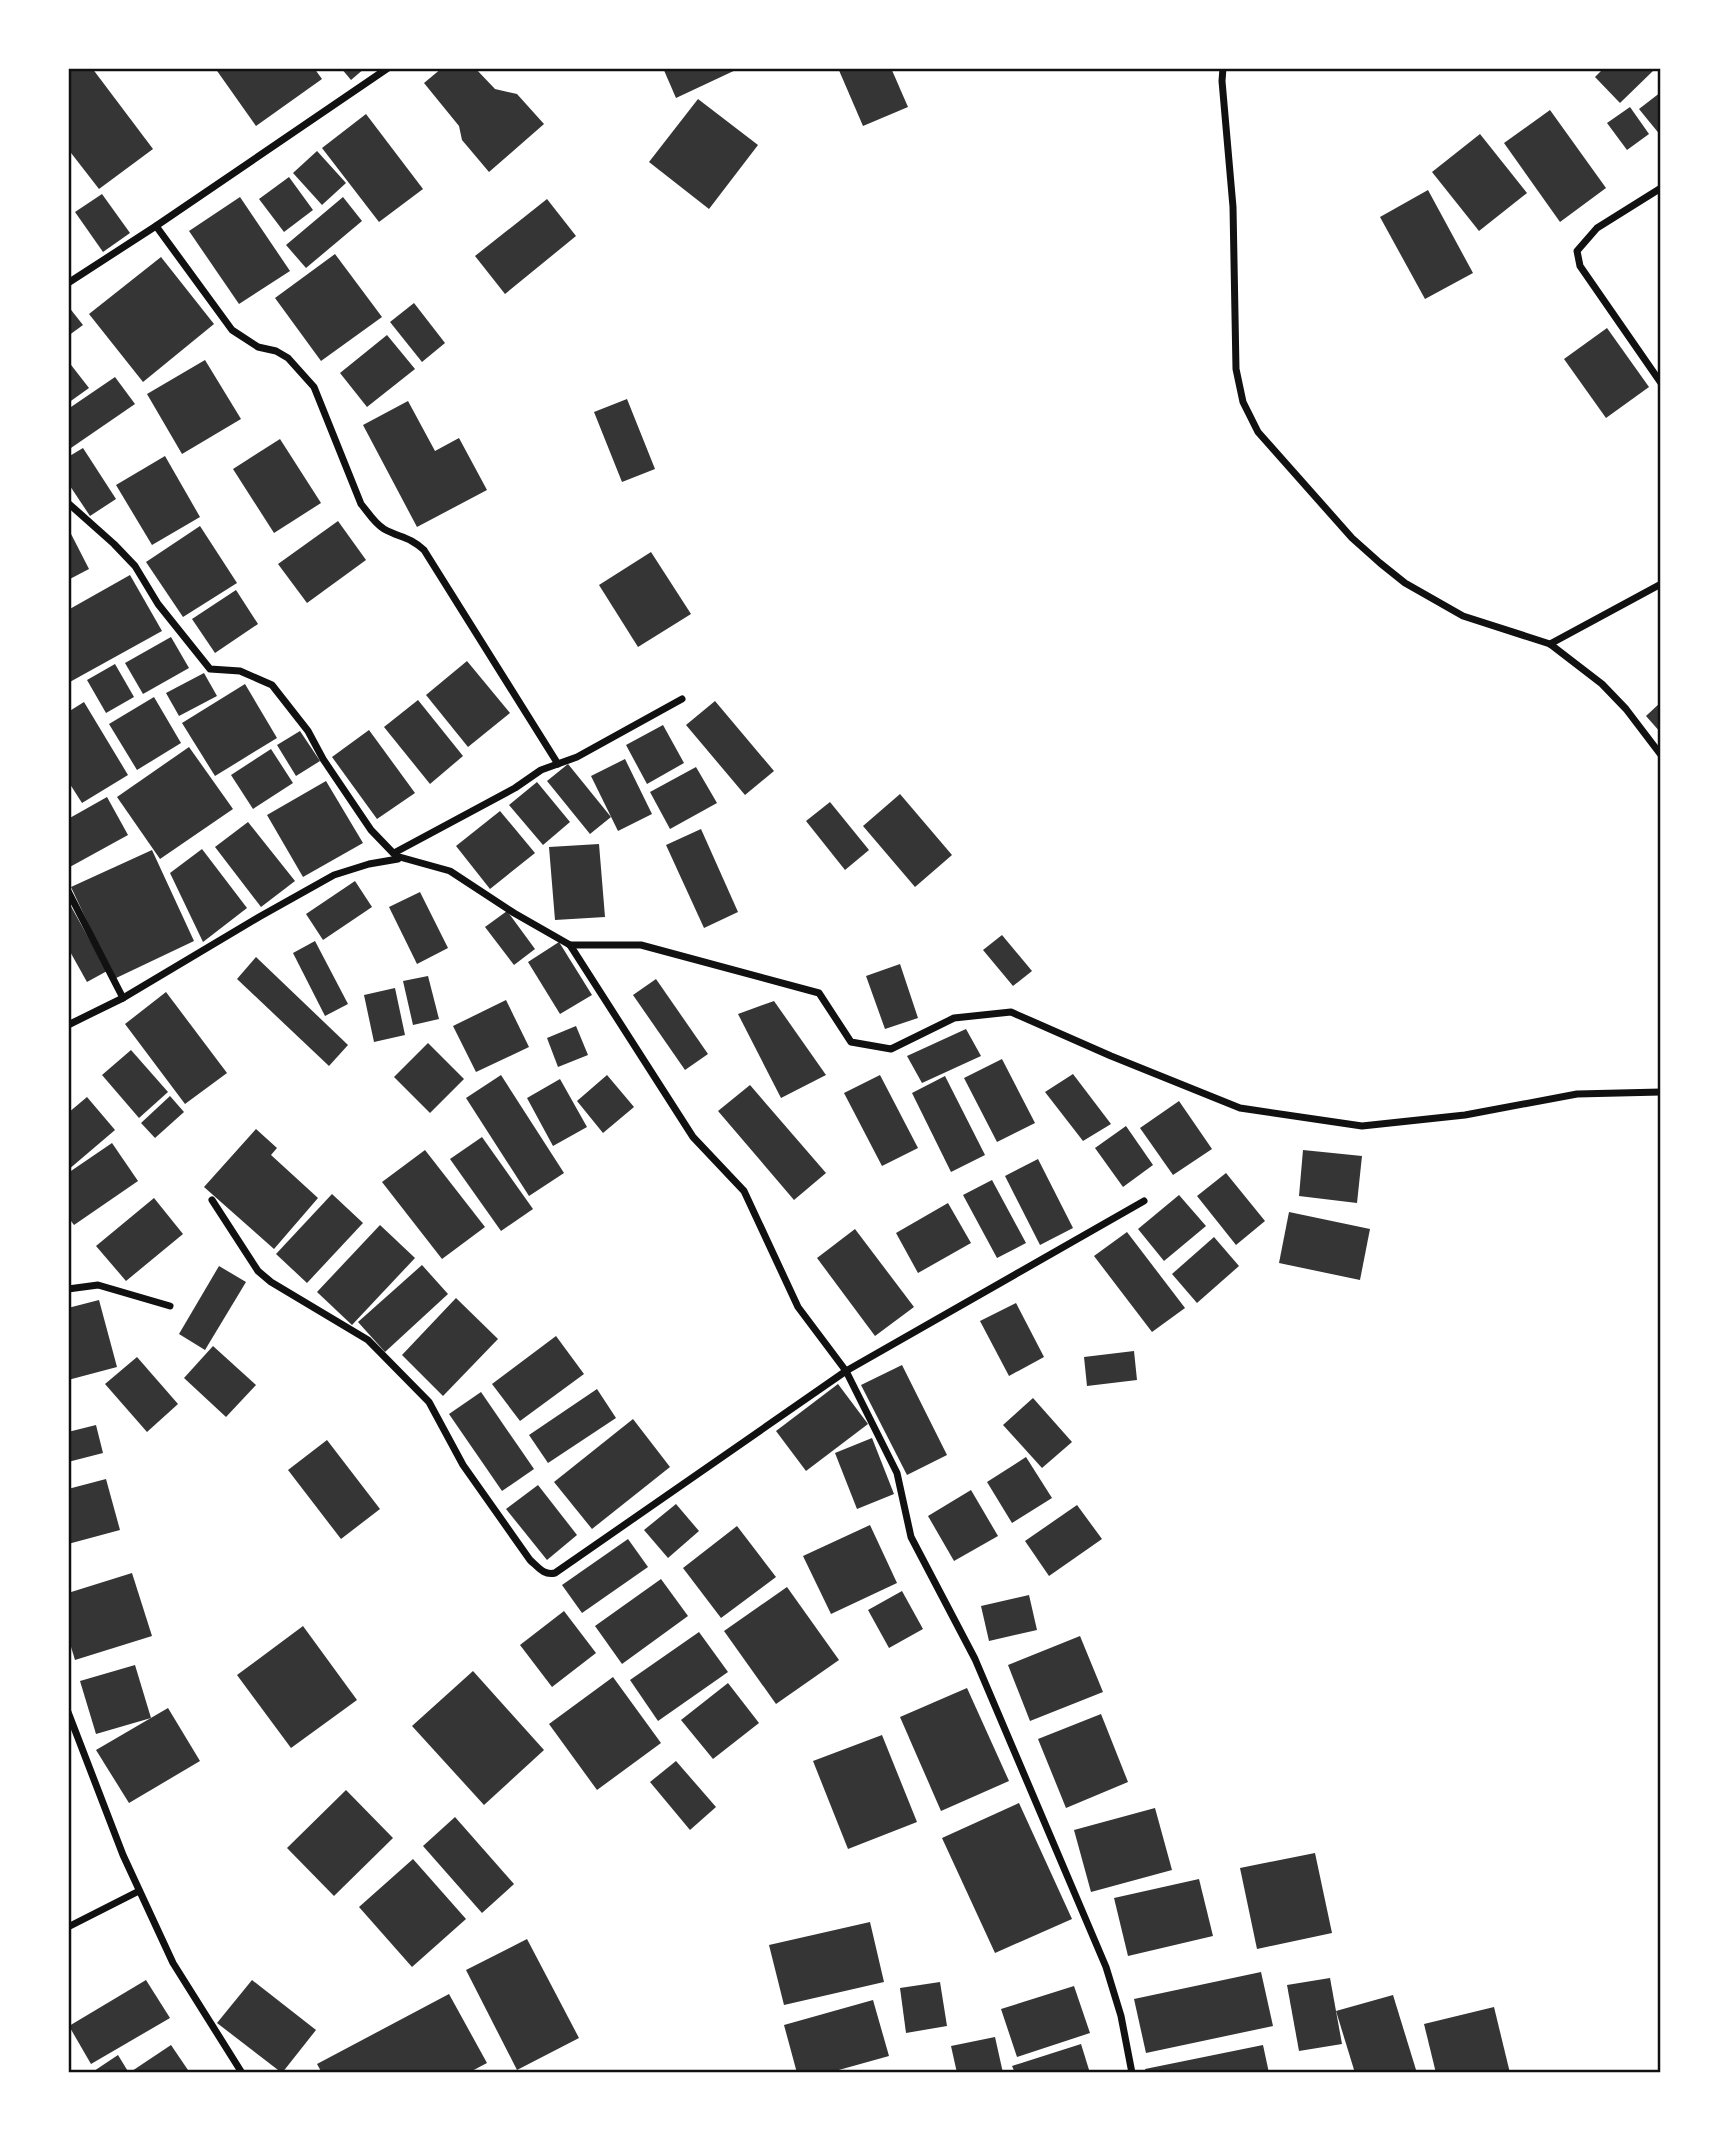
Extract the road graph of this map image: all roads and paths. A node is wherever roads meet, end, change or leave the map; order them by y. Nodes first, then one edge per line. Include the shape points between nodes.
1 (388, 68) edge
2 (1223, 68) edge
3 (1661, 188) edge
4 (156, 226) junction
5 (68, 283) edge
6 (1661, 383) edge
7 (68, 503) edge
8 (1661, 584) edge
9 (1550, 644) junction
10 (682, 699) dead end
11 (1661, 755) edge
12 (558, 764) junction
13 (395, 854) junction
14 (68, 891) edge
15 (570, 944) junction
16 (123, 998) junction
17 (68, 1025) edge
18 (1661, 1092) edge
19 (212, 1200) dead end
20 (1144, 1201) dead end
21 (68, 1289) edge
22 (170, 1306) dead end
23 (846, 1371) junction
24 (68, 1712) edge
25 (139, 1891) junction
26 (68, 1927) edge
27 (242, 2073) edge
28 (1132, 2073) edge

1 - 4 street
2 - 9 street via 1233,207 1236,369 1250,418 1352,538 1405,583 1463,616
3 - 6 street via 1597,228 1577,251 1580,266
4 - 5 street
4 - 12 street via 232,330 258,347 288,358 314,387 361,504 384,529 412,539 424,550
7 - 13 street via 135,566 158,604 210,669 240,671 272,685 308,731 371,830
8 - 9 street
9 - 11 street via 1602,684
10 - 12 street
12 - 13 street
13 - 15 street via 450,871
13 - 16 street via 398,859 334,875
14 - 16 street
15 - 18 street via 641,945 819,993 851,1042 891,1049 954,1018 1011,1012 1240,1108 1362,1126 1465,1115 1577,1094
15 - 23 street via 693,1137 744,1191 798,1307
16 - 17 street
19 - 23 street via 258,1271 368,1339 429,1402 463,1465 530,1560 546,1573 555,1573
20 - 23 street
21 - 22 street via 98,1285
23 - 28 street via 897,1473 911,1537 975,1659 1106,1967
24 - 25 street
25 - 26 street
25 - 27 street via 173,1963

